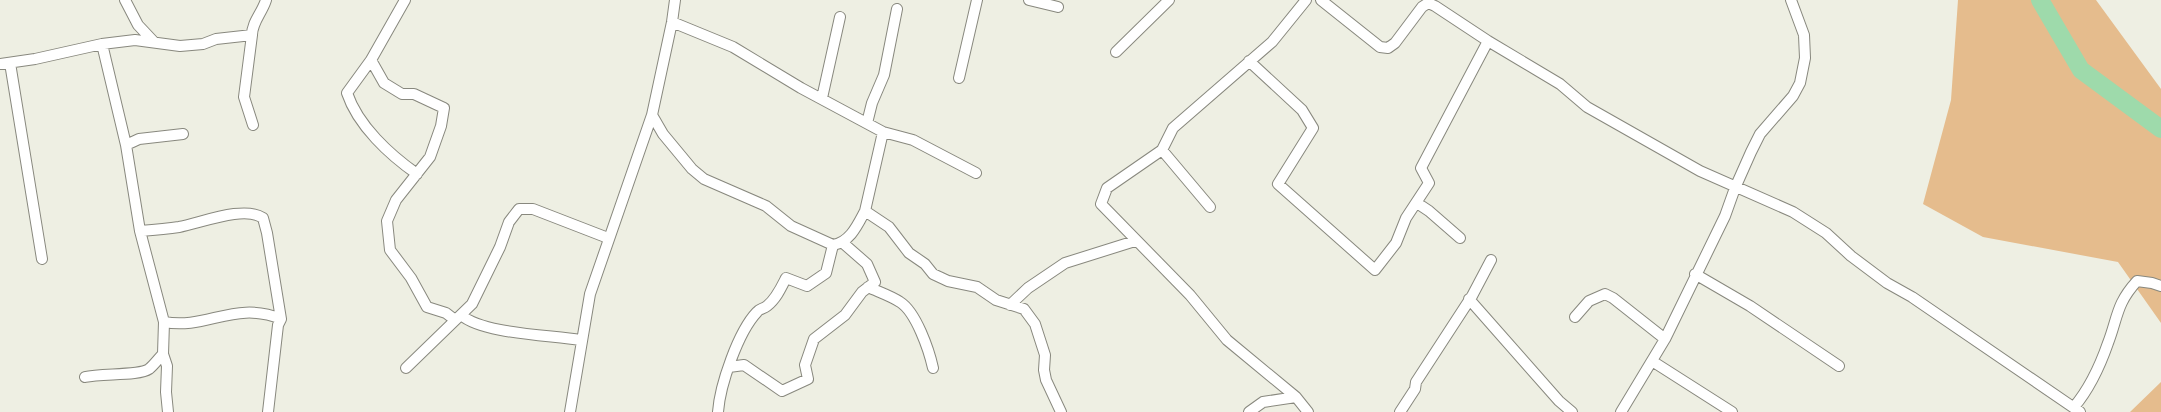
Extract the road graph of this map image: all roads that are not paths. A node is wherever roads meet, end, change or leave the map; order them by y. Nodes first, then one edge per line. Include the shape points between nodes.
1 (125, 0) edge
2 (266, 0) edge
3 (405, 0) edge
4 (675, 0) edge
5 (977, 0) edge
6 (1029, 0) edge
7 (1169, 0) edge
8 (1306, 0) edge
9 (1322, 0) edge
10 (1791, 0) edge
11 (1058, 7) dead end
12 (897, 9) dead end
13 (840, 17) dead end
14 (672, 22) junction
15 (138, 25) junction
16 (252, 35) junction
17 (134, 40) junction
18 (1488, 41) junction
19 (154, 42) junction
20 (102, 44) junction
21 (1116, 52) dead end
22 (371, 60) junction
23 (1249, 61) junction
24 (5, 63) edge
25 (959, 78) dead end
26 (822, 98) junction
27 (652, 115) junction
28 (867, 123) junction
29 (253, 125) dead end
30 (882, 132) junction
31 (183, 134) dead end
32 (126, 145) junction
33 (1162, 150) junction
34 (976, 173) dead end
35 (417, 174) junction
36 (1734, 188) junction
37 (1417, 203) junction
38 (1210, 207) dead end
39 (865, 212) junction
40 (140, 231) junction
41 (608, 238) junction
42 (1460, 238) dead end
43 (1135, 241) junction
44 (838, 244) junction
45 (42, 259) dead end
46 (1491, 260) dead end
47 (1695, 274) junction
48 (2161, 286) edge
49 (868, 287) junction
50 (1469, 299) junction
51 (1010, 305) junction
52 (458, 317) junction
53 (1575, 317) dead end
54 (280, 319) junction
55 (164, 322) junction
56 (1665, 339) junction
57 (580, 340) junction
58 (163, 354) junction
59 (1652, 361) junction
60 (168, 366) junction
61 (1840, 366) dead end
62 (729, 367) junction
63 (406, 368) dead end
64 (933, 368) dead end
65 (148, 370) junction
66 (85, 377) dead end
67 (1296, 397) junction
68 (2077, 410) edge
69 (168, 412) edge
70 (268, 412) edge
71 (570, 412) edge
72 (718, 412) edge
73 (1061, 412) edge
74 (1249, 412) edge
75 (1308, 412) edge
76 (1400, 412) edge
77 (1572, 412) edge
78 (1621, 412) edge
79 (1732, 412) edge

1 - 15 street
2 - 16 street via 252,24
3 - 22 street
4 - 14 street
5 - 25 street
6 - 11 street
7 - 21 street
8 - 23 street via 1272,42
9 - 18 street via 1380,47 1388,48 1395,43 1428,3
10 - 36 street via 1804,35 1805,58 1800,83 1793,96 1760,134
12 - 28 street via 884,75
13 - 26 street
14 - 26 street via 733,47
14 - 27 street
15 - 17 street
15 - 19 street
16 - 19 street via 180,46
16 - 29 street via 244,97
17 - 19 street
17 - 20 street
18 - 36 street via 1560,84 1587,107
18 - 37 street via 1422,168 1429,183
20 - 24 street
20 - 32 street
22 - 35 street via 347,94 352,107 371,134
22 - 35 street via 384,83 402,94 414,94 444,108 442,126 430,157
23 - 33 street via 1173,128
23 - 37 street via 1302,110 1313,128 1278,184 1375,270 1396,243 1406,218
24 - 45 street
26 - 28 street
27 - 41 street
27 - 44 street via 663,134 704,179 766,206 791,226
28 - 30 street
30 - 34 street via 913,140
30 - 39 street
31 - 32 street via 138,139
32 - 40 street
33 - 38 street
33 - 43 street via 1107,188 1101,204
35 - 52 street via 396,200 387,222 390,250 427,307
36 - 47 street via 1725,216
36 - 68 street via 1793,212 1826,233 1886,283 1912,297
37 - 42 street
39 - 44 street via 854,231
39 - 51 street via 890,227 909,253 933,274 977,287
40 - 54 street via 179,227 242,213 263,218
40 - 55 street
41 - 52 street via 533,209 519,209 509,222 472,304
41 - 57 street via 590,294
43 - 51 street via 1065,263 1028,288
43 - 67 street via 1228,340
44 - 49 street via 867,264 874,282
44 - 62 street via 826,273 807,286 786,278 778,295 758,310 742,334
46 - 50 street
47 - 56 street
47 - 61 street
48 - 68 street via 2137,281 2126,293 2100,365
49 - 62 street via 845,314 814,339 805,365 808,379 782,391 744,365
49 - 64 street via 912,312
50 - 76 street
50 - 77 street
51 - 73 street via 1024,310 1035,324 1045,355 1046,380
52 - 57 street via 495,328
52 - 63 street
53 - 56 street via 1589,301 1605,294
54 - 55 street via 249,311 178,325
54 - 70 street
55 - 58 street
56 - 59 street
57 - 71 street
58 - 60 street
58 - 65 street
59 - 78 street
59 - 79 street
60 - 65 street
60 - 69 street
62 - 72 street
65 - 66 street via 132,374 98,373
67 - 74 street via 1263,402
67 - 75 street

